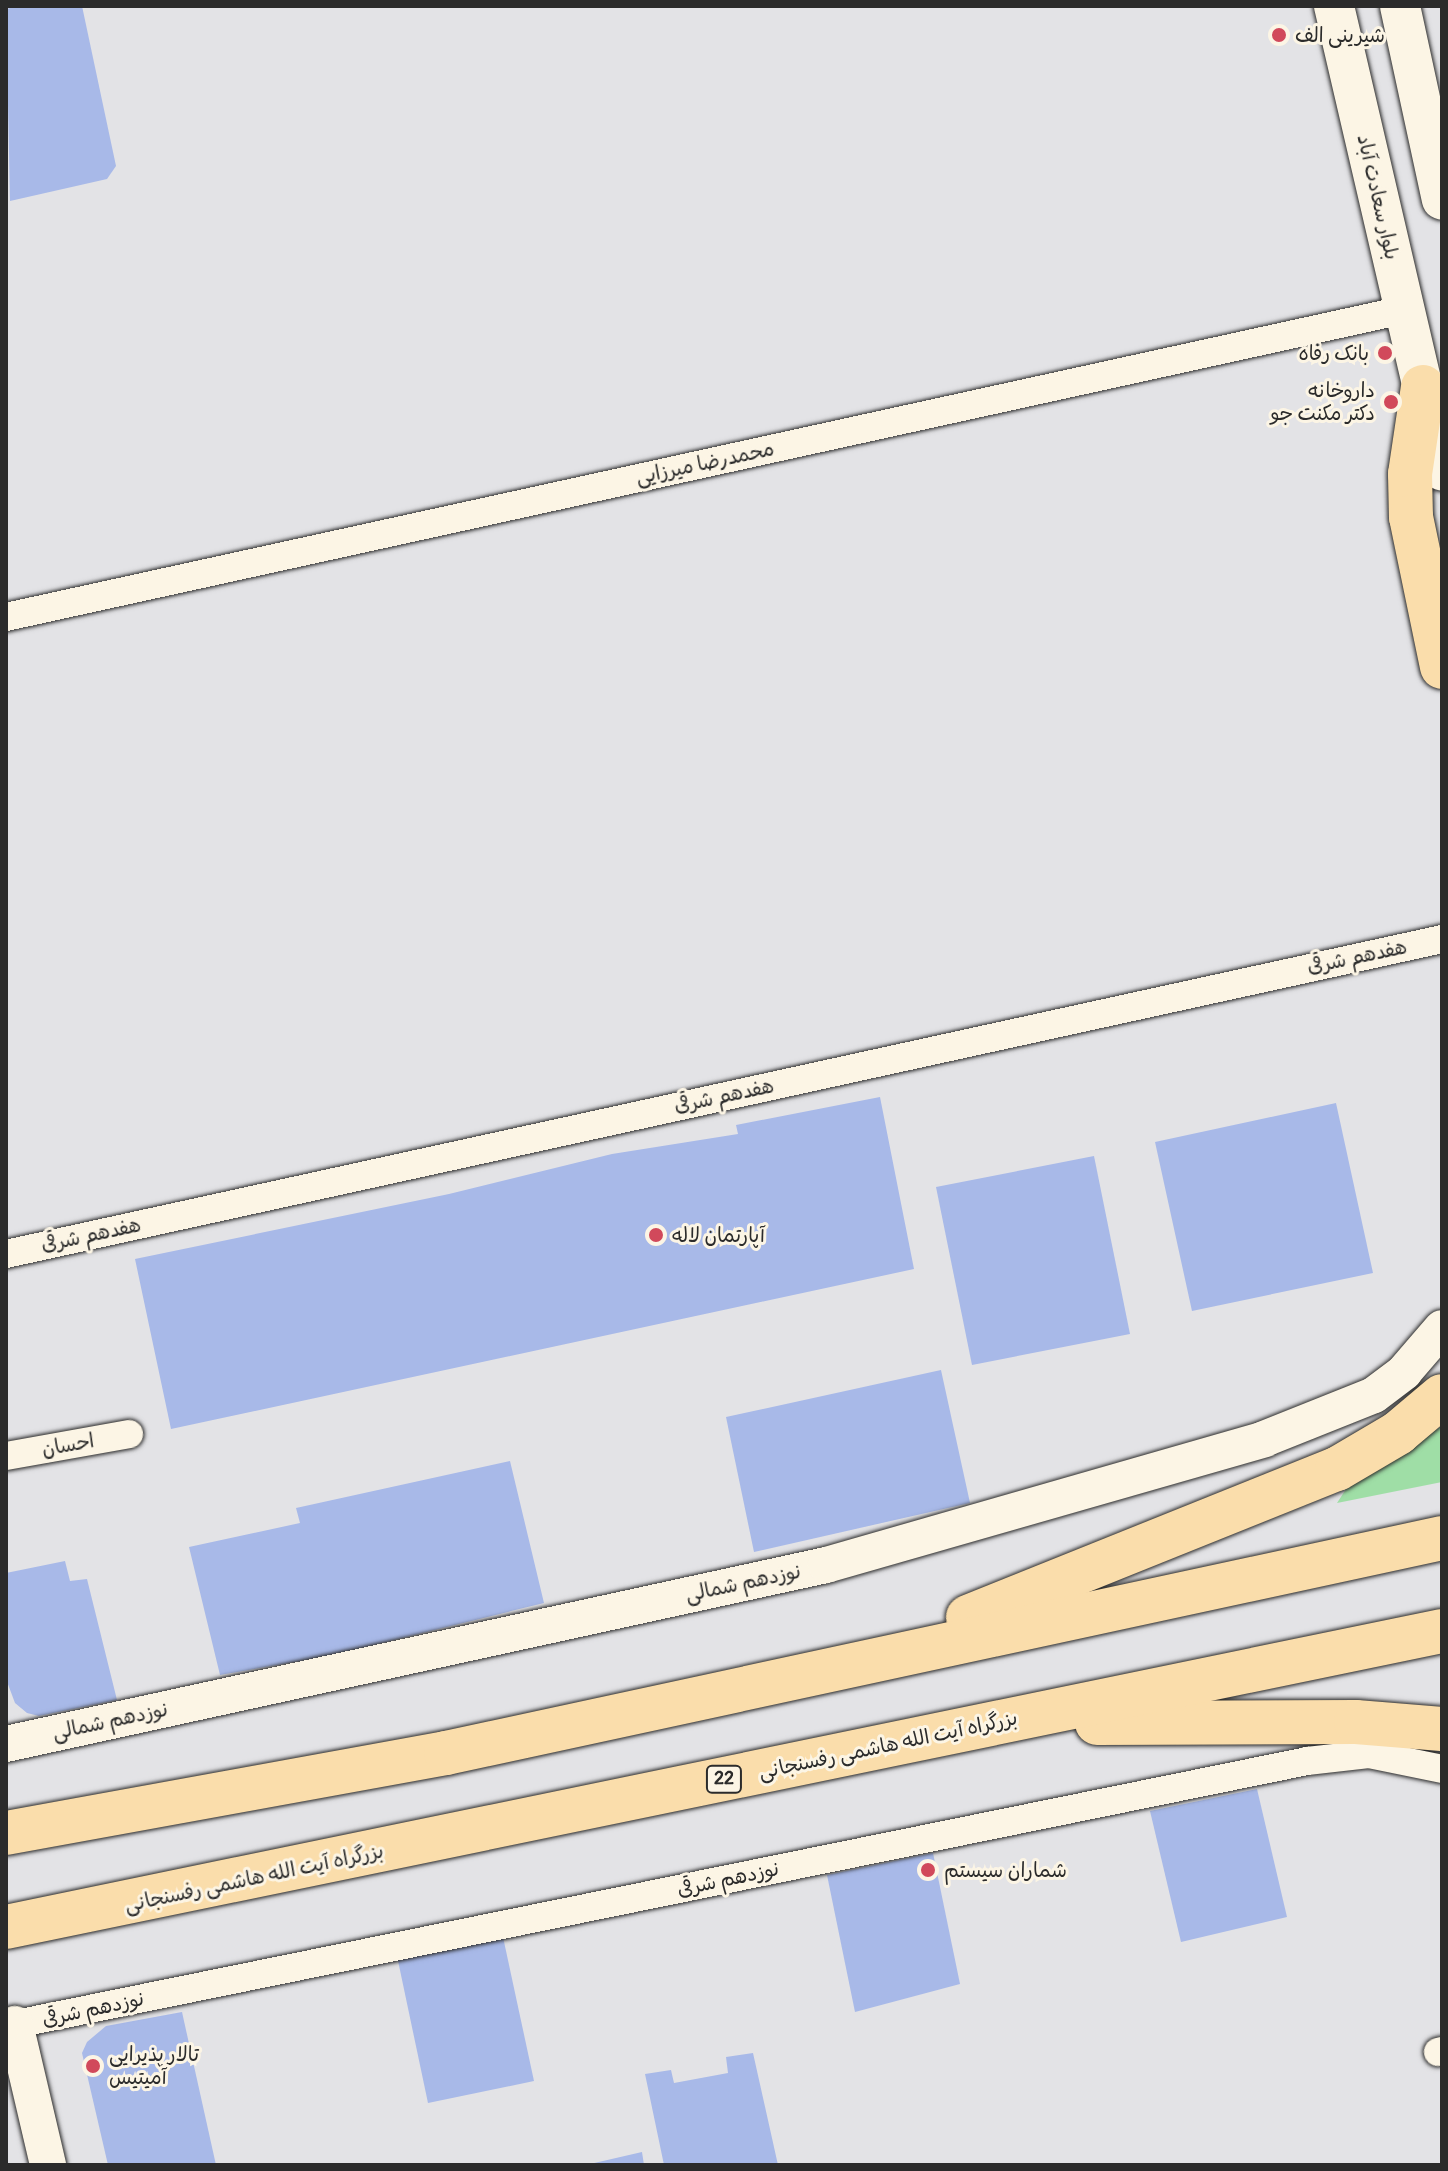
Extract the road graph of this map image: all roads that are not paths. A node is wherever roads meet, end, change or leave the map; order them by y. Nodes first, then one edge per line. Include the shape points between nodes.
1 (1334, 6) edge
2 (1400, 6) edge
3 (1442, 200) edge
4 (1404, 310) junction
5 (1423, 387) junction
6 (1442, 471) edge
7 (6, 617) edge
8 (1442, 667) edge
9 (1442, 939) edge
10 (6, 1254) edge
11 (1442, 1328) edge
12 (1442, 1396) edge
13 (129, 1434) dead end
14 (6, 1456) edge
15 (1442, 1538) edge
16 (1442, 1631) edge
17 (865, 1659) junction
18 (975, 1726) junction
19 (1442, 1729) edge
20 (6, 1744) edge
21 (1442, 1769) edge
22 (6, 1833) edge
23 (6, 1927) edge
24 (11, 2025) edge
25 (48, 2165) edge

1 - 4 main road, بلوار سعادت آباد
2 - 3 main road
4 - 5 main road, بلوار سعادت آباد
4 - 7 street, محمدرضا میرزایی
5 - 6 main road, بلوار سعادت آباد
5 - 8 highway via 1410,474 1411,517
9 - 10 street, هفدهم شرقی
11 - 20 street, نوزدهم شمالی via 1404,1372 1374,1395 1264,1439 826,1565
12 - 17 highway via 1398,1433 1337,1469
13 - 14 street, احسان
15 - 17 highway
16 - 18 highway, بزرگراه آیت الله هاشمی رفسنجانی / 22
17 - 22 highway via 446,1753
18 - 19 highway via 1168,1720 1356,1722
18 - 23 highway, بزرگراه آیت الله هاشمی رفسنجانی / 22
21 - 24 street, نوزدهم شرقی via 1369,1754 1307,1761
24 - 25 street

